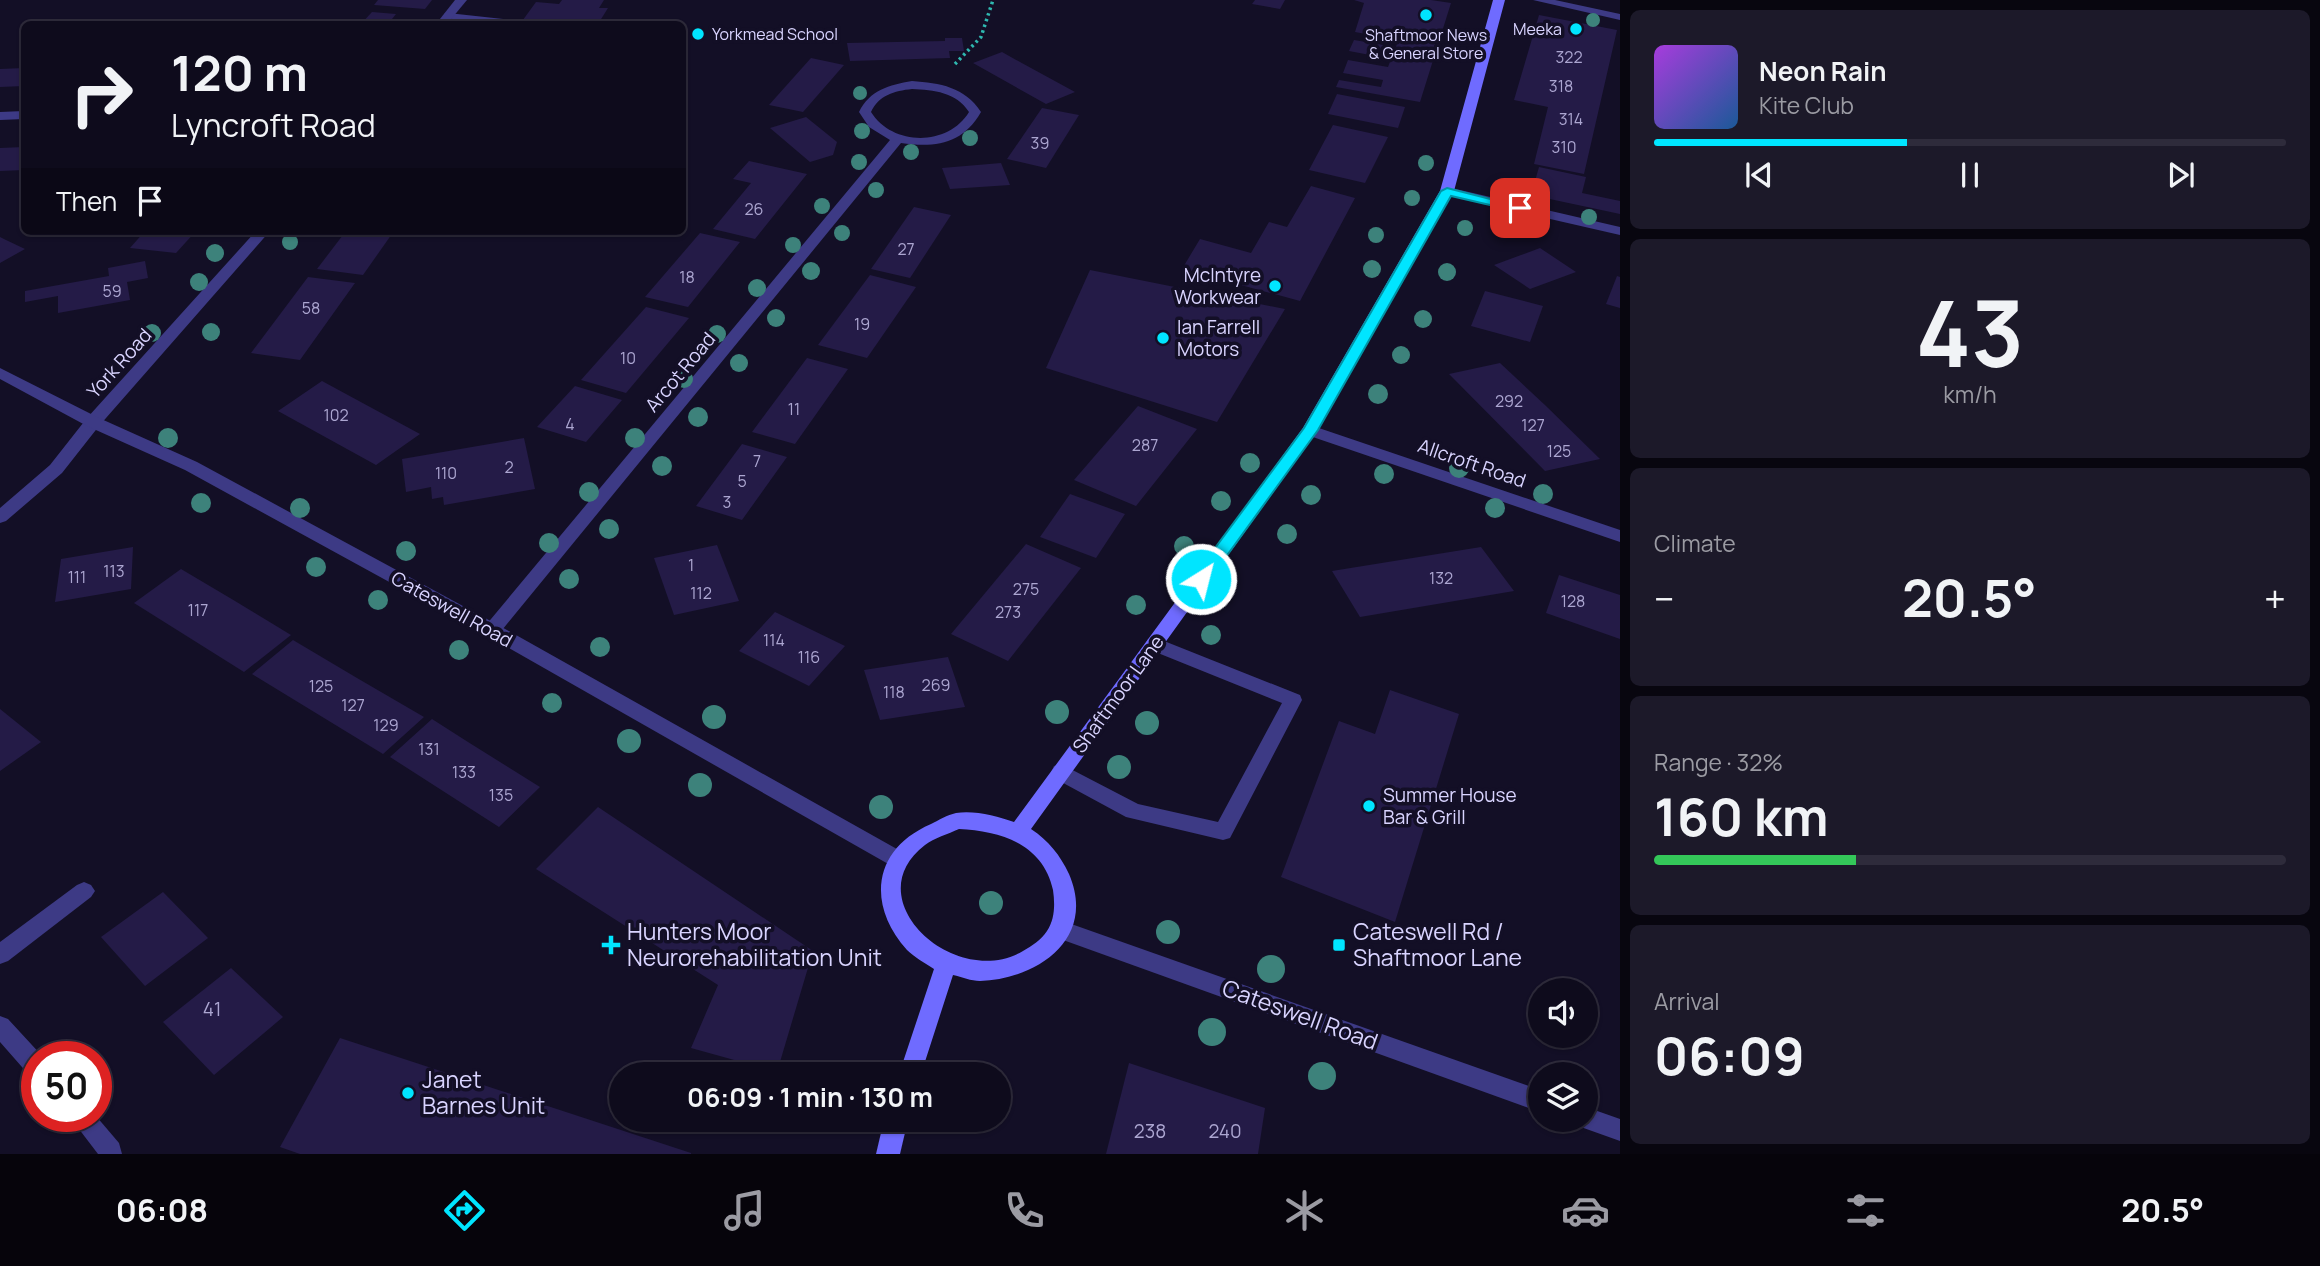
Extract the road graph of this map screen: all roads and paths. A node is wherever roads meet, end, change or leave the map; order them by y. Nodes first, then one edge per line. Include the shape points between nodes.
1 (461, 0) edge
2 (993, 0) edge
3 (1499, 0) edge
4 (1539, 0) edge
5 (1620, 18) edge
6 (445, 20) edge
7 (467, 21) edge
8 (942, 88) junction
9 (21, 115) edge
10 (0, 116) edge
11 (898, 138) junction
12 (1447, 191) junction
13 (1620, 230) edge
14 (259, 235) edge
15 (0, 373) edge
16 (93, 422) junction
17 (1311, 430) junction
18 (0, 517) edge
19 (1620, 536) edge
20 (492, 630) junction
21 (1154, 644) junction
22 (1061, 772) junction
23 (1017, 832) junction
24 (897, 859) junction
25 (84, 891) dead end
26 (1060, 929) junction
27 (0, 954) edge
28 (946, 964) junction
29 (0, 1026) edge
30 (21, 1049) edge
31 (914, 1062) edge
32 (1528, 1097) edge
33 (1598, 1122) edge
34 (1620, 1130) edge
35 (95, 1132) edge
36 (893, 1132) edge
37 (111, 1151) dead end
38 (888, 1154) edge

1 - 6 street
2 - 8 path via 981,37 944,75
3 - 12 main road, Shaftmoor Lane
4 - 5 street
6 - 7 street
8 - 11 street via 971,103 975,112 972,124 939,139
8 - 11 street via 895,88 869,101 868,121
9 - 10 street
11 - 20 street, Arcot Road
12 - 13 street
12 - 17 main road, Shaftmoor Lane
14 - 16 street, York Road
15 - 16 street, Cateswell Road
16 - 18 street, York Road via 56,469
16 - 20 street, Cateswell Road via 191,466
17 - 19 street, Allcroft Road
17 - 21 main road, Shaftmoor Lane
20 - 24 street, Cateswell Road
21 - 22 main road, Shaftmoor Lane
21 - 22 street via 1293,701 1223,832 1133,811
22 - 23 main road, Shaftmoor Lane
23 - 24 main road via 987,822 957,821 914,840
23 - 26 main road via 1048,855 1062,879 1066,905
24 - 28 main road via 890,902 900,928 919,948
25 - 27 street
26 - 28 main road via 1044,951 1015,967 983,971
26 - 32 street, Cateswell Road
28 - 31 main road
29 - 30 street
33 - 34 street
35 - 37 street
36 - 38 main road

